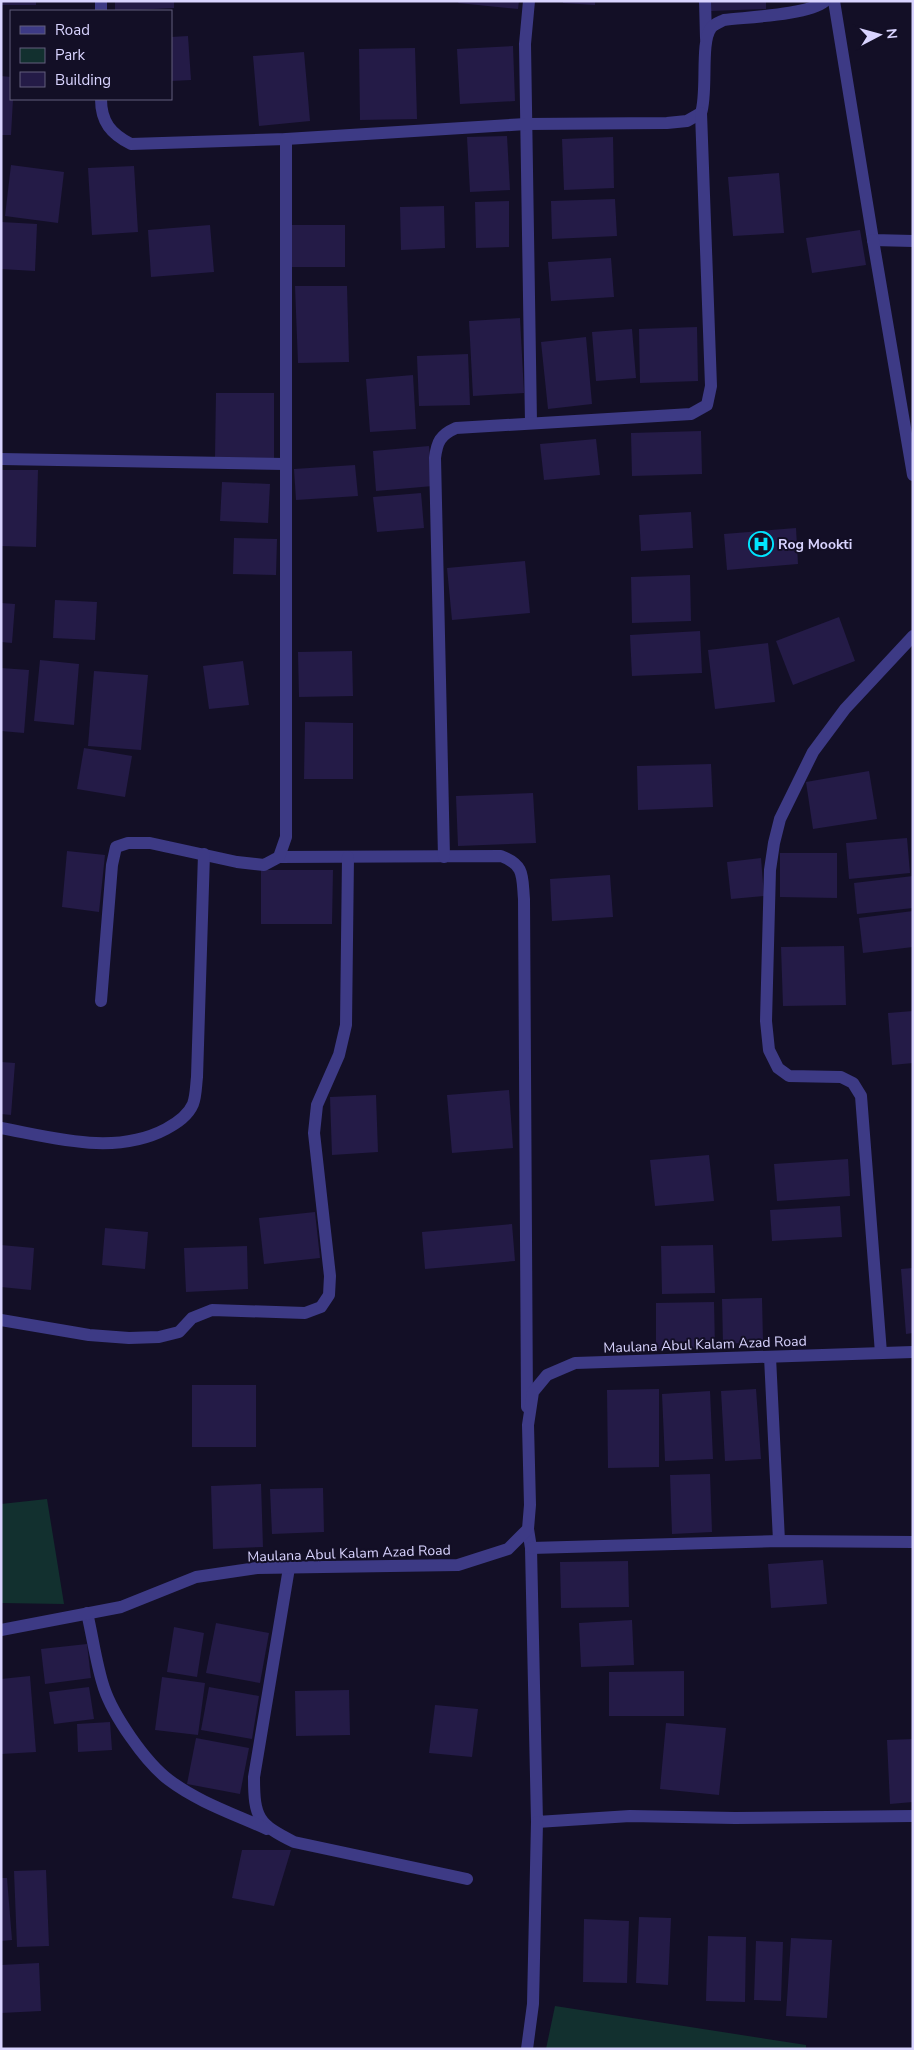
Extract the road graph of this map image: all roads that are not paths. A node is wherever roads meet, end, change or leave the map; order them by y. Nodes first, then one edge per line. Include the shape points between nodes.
1 (529, 1) edge
2 (705, 1) edge
3 (825, 1) edge
4 (834, 1) edge
5 (706, 45) junction
6 (101, 100) edge
7 (701, 113) junction
8 (526, 124) junction
9 (286, 139) junction
10 (873, 240) junction
11 (913, 241) edge
12 (531, 424) junction
13 (1, 459) edge
14 (285, 464) junction
15 (913, 475) edge
16 (913, 636) edge
17 (204, 854) junction
18 (279, 857) junction
19 (348, 857) junction
20 (444, 857) junction
21 (101, 1001) dead end
22 (1, 1128) edge
23 (1, 1320) edge
24 (913, 1352) edge
25 (881, 1353) junction
26 (770, 1357) junction
27 (528, 1425) junction
28 (528, 1529) junction
29 (779, 1541) junction
30 (913, 1542) edge
31 (531, 1548) junction
32 (289, 1568) junction
33 (88, 1613) junction
34 (1, 1630) edge
35 (913, 1816) edge
36 (537, 1822) junction
37 (273, 1832) junction
38 (467, 1879) dead end
39 (528, 2049) edge

1 - 8 street
2 - 5 street
3 - 5 street via 804,10 717,23 710,28
4 - 10 street
5 - 7 street
6 - 9 street via 106,123 117,137 131,144
7 - 8 street via 686,121 666,123
7 - 12 street via 711,386 707,405 691,414
8 - 9 street
8 - 12 street
9 - 14 street
10 - 11 street
10 - 15 street
12 - 20 street via 456,428 444,433 436,443
13 - 14 street
14 - 18 street via 286,837
16 - 25 street via 845,709 813,752 780,818 770,870 766,1021 769,1050 778,1068 789,1076 841,1077 853,1083 861,1096
17 - 18 street via 264,865
17 - 21 street via 150,843 128,843 116,847
17 - 22 street via 197,1077 193,1103 181,1121 150,1137 117,1144 80,1143
18 - 19 street
19 - 20 street
19 - 23 street via 346,1025 339,1055 317,1105 314,1133 330,1276 329,1295 321,1307 305,1313 212,1310 192,1318 179,1332 159,1337 89,1335
20 - 27 street via 501,856 514,861 522,871
24 - 25 street, Maulana Abul Kalam Azad Road
25 - 26 street, Maulana Abul Kalam Azad Road
26 - 27 street, Maulana Abul Kalam Azad Road via 575,1363 546,1375 533,1392
26 - 29 street
27 - 28 street, Maulana Abul Kalam Azad Road
28 - 31 street
28 - 32 street, Maulana Abul Kalam Azad Road via 508,1550 458,1565
29 - 30 street
29 - 31 street
31 - 36 street
32 - 33 street, Maulana Abul Kalam Azad Road via 257,1568 196,1577 121,1607
32 - 37 street via 254,1777 254,1801 260,1820
33 - 34 street, Maulana Abul Kalam Azad Road
33 - 37 street via 104,1687 115,1714 146,1756 168,1780 200,1799
35 - 36 street via 630,1816
36 - 39 street via 533,2004
37 - 38 street via 294,1842

